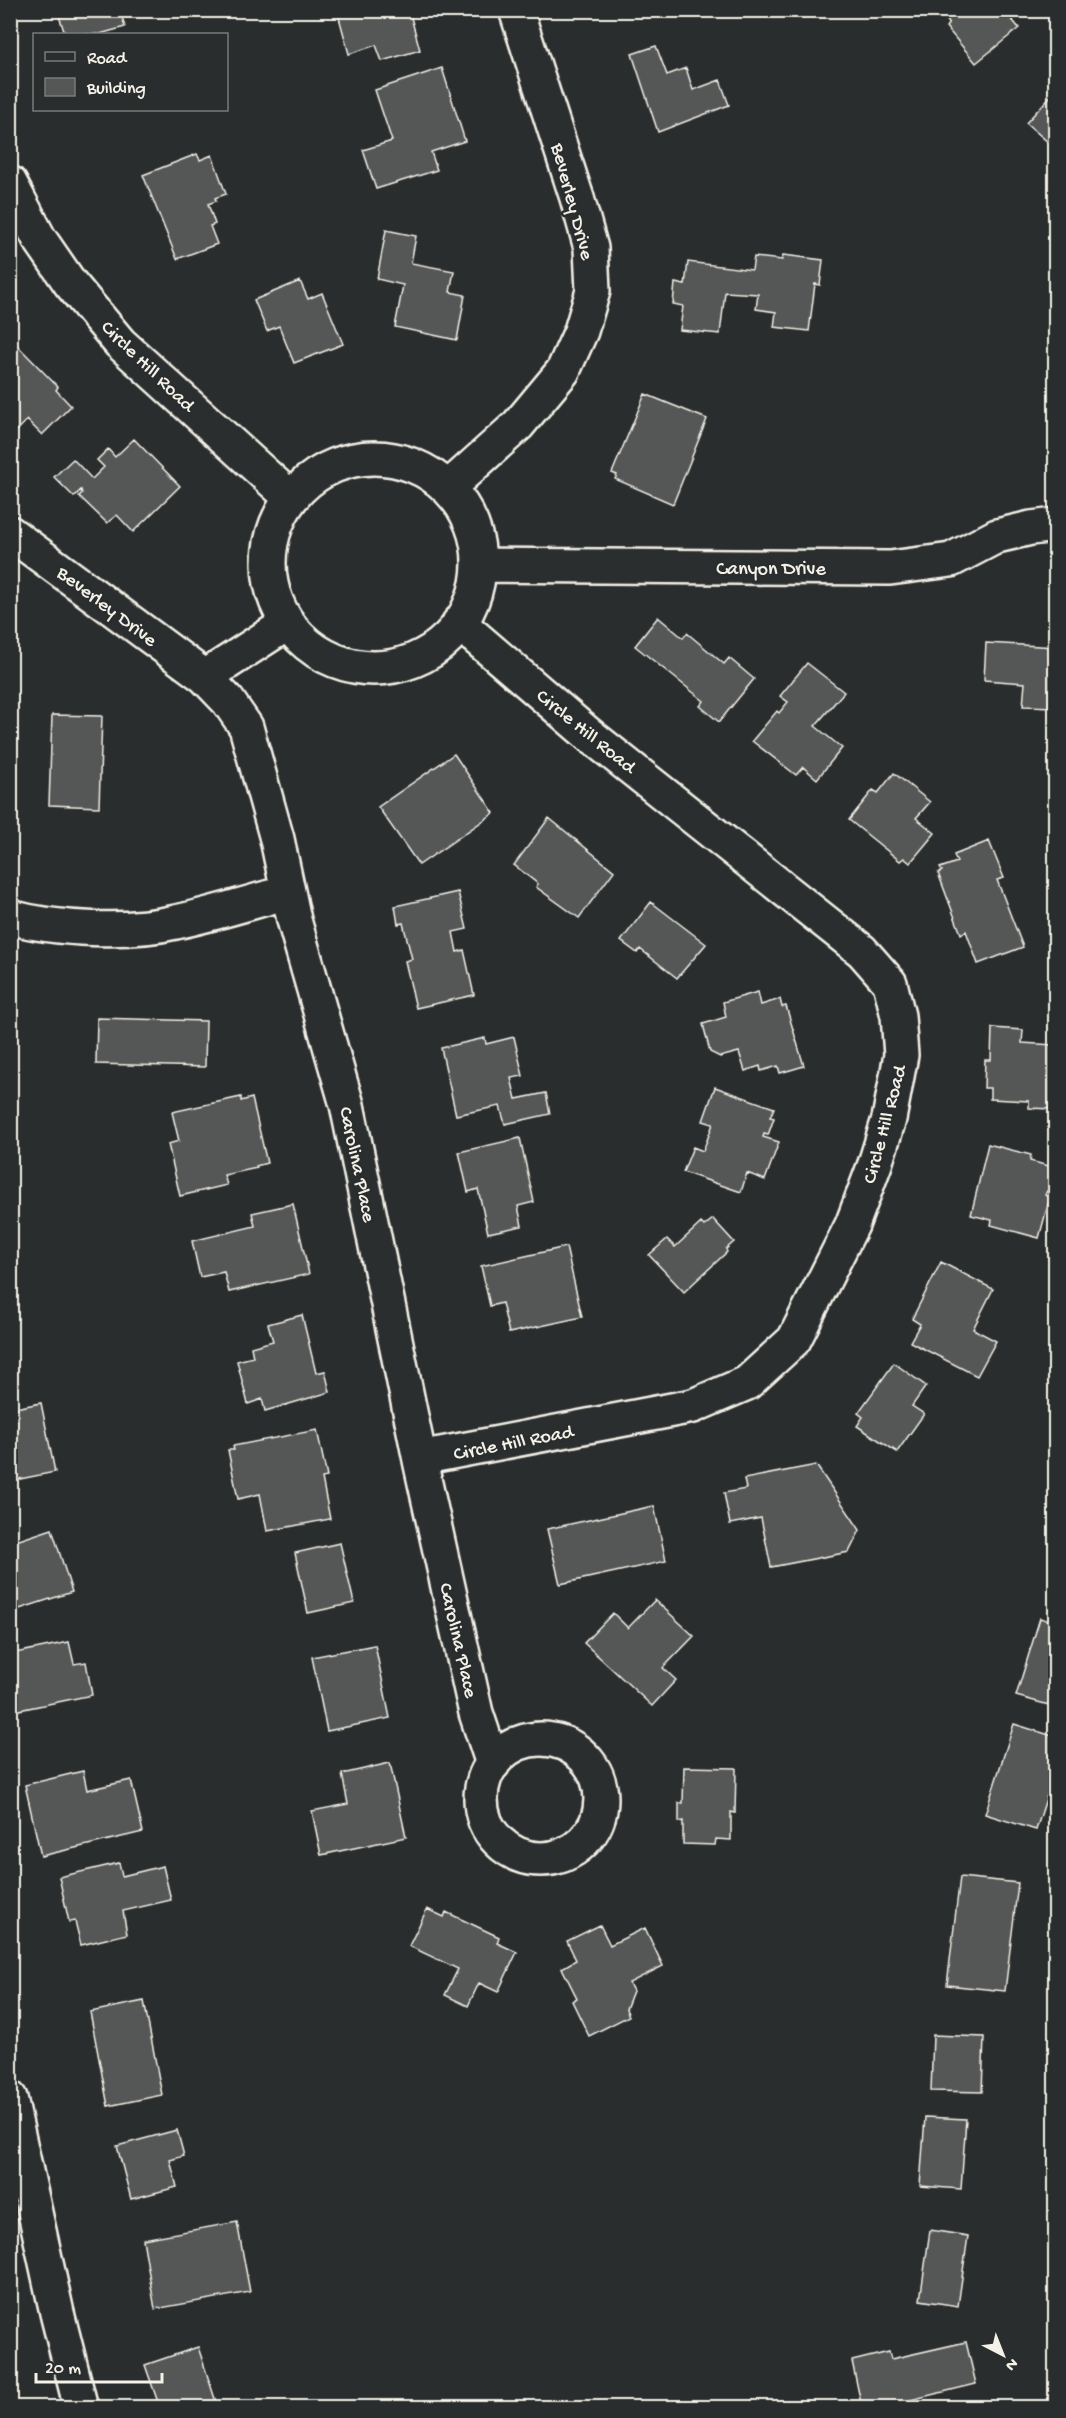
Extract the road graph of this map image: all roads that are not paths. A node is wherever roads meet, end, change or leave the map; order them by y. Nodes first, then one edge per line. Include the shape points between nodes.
1 (516, 10) edge
2 (10, 183) edge
3 (448, 488) junction
4 (291, 498) junction
5 (1056, 525) edge
6 (10, 533) edge
7 (480, 565) junction
8 (288, 623) junction
9 (459, 624) junction
10 (205, 677) junction
11 (288, 892) junction
12 (10, 917) edge
13 (420, 1458) junction
14 (494, 1764) dead end
15 (10, 2098) edge
16 (81, 2408) edge

1 - 3 street, Beverley Drive via 591,248 592,291 581,331 563,371 518,425
2 - 4 street, Circle Hill Road via 39,238 120,344
3 - 4 street via 420,468 384,458 362,459 342,462 324,471
3 - 7 street via 474,526
4 - 8 street via 272,538 269,558 274,592
5 - 7 street, Canyon Drive via 997,536 951,560 890,568
6 - 10 street, Beverley Drive
7 - 9 street via 476,590
8 - 9 street via 327,656 367,667 392,666 421,656 444,641
8 - 10 street
9 - 13 street, Circle Hill Road via 587,733 862,951 890,983 901,1054 889,1119 852,1225 794,1340 747,1383 693,1406
10 - 11 street, Carolina Place via 246,727
11 - 12 street via 174,923 126,929 32,923
11 - 13 street, Carolina Place via 347,1106
13 - 14 street, Carolina Place via 474,1704
15 - 16 street

